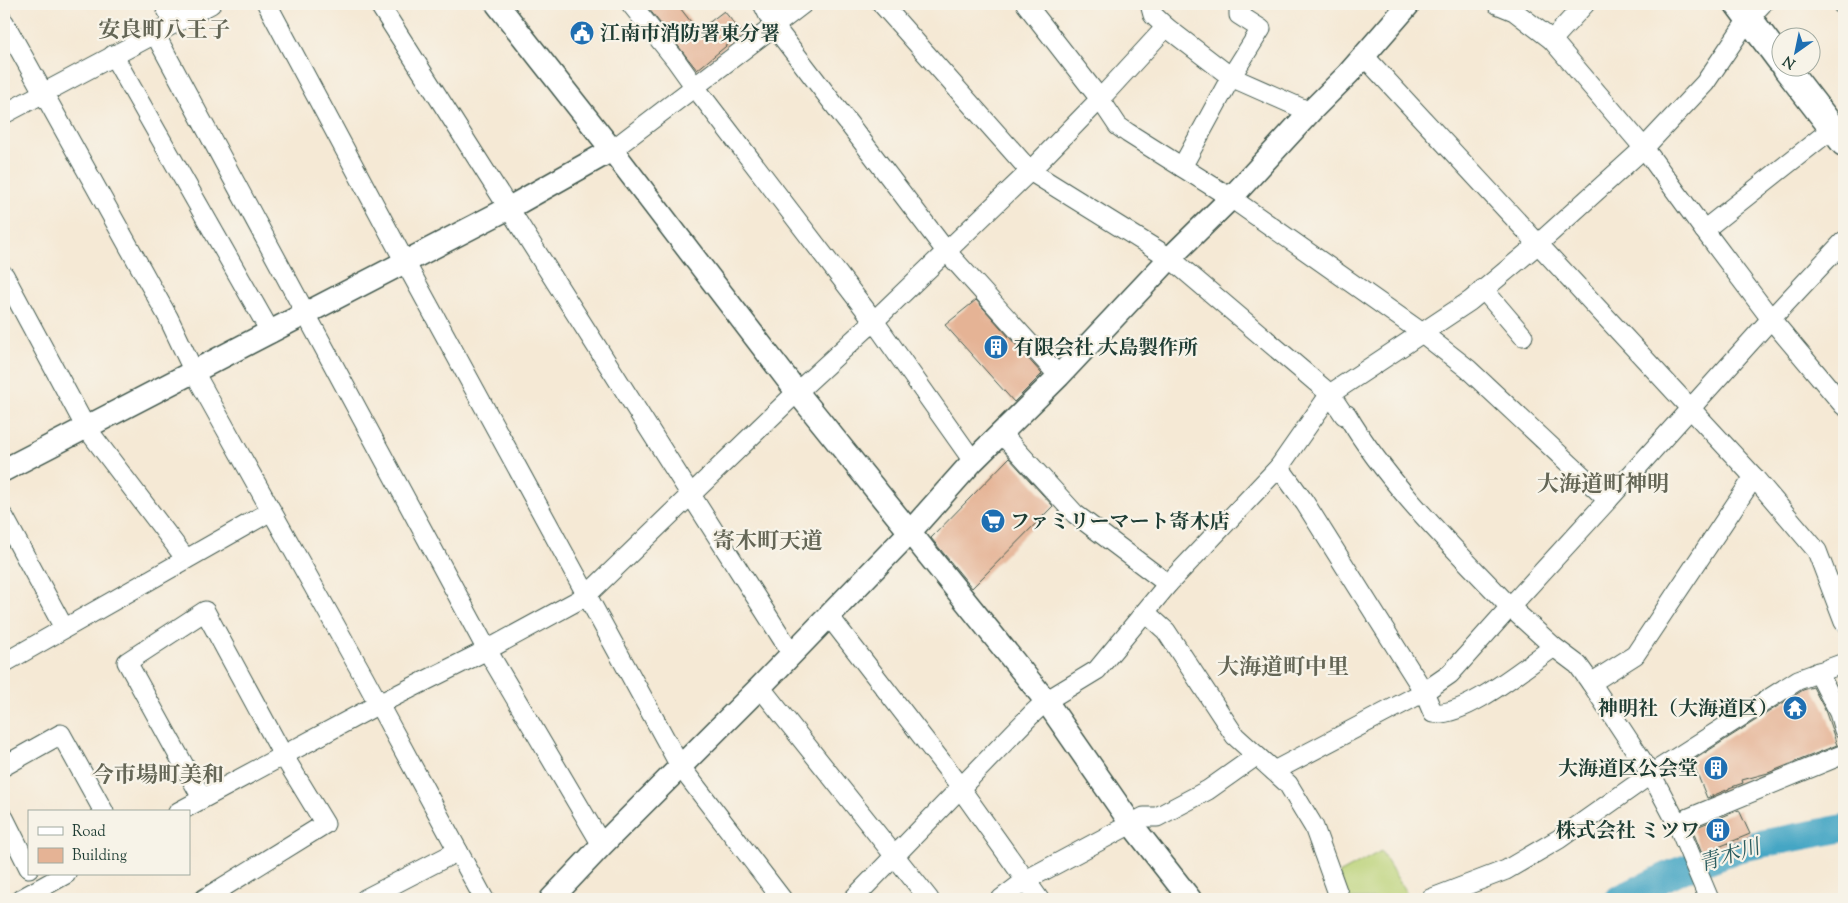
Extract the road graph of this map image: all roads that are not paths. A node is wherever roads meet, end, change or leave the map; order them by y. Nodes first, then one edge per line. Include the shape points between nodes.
1 (164, 4) edge
2 (211, 4) edge
3 (268, 4) edge
4 (378, 4) edge
5 (497, 4) edge
6 (631, 4) edge
7 (763, 4) edge
8 (803, 4) edge
9 (882, 4) edge
10 (1150, 4) edge
11 (1244, 4) edge
12 (1409, 4) edge
13 (1497, 4) edge
14 (1585, 4) edge
15 (1034, 7) edge
16 (1750, 8) edge
17 (4, 22) edge
18 (174, 23) junction
19 (774, 26) junction
20 (1166, 27) junction
21 (155, 34) junction
22 (1552, 40) junction
23 (1770, 43) edge
24 (113, 55) junction
25 (1364, 56) junction
26 (1231, 77) junction
27 (1794, 78) edge
28 (695, 87) junction
29 (42, 93) junction
30 (1100, 99) junction
31 (1310, 112) junction
32 (4, 114) edge
33 (1839, 135) edge
34 (1644, 148) junction
35 (612, 150) junction
36 (1182, 167) junction
37 (1030, 171) junction
38 (1231, 198) junction
39 (509, 208) junction
40 (1704, 230) junction
41 (1844, 241) edge
42 (1538, 244) junction
43 (946, 251) junction
44 (1170, 258) junction
45 (405, 262) junction
46 (4, 275) edge
47 (1483, 290) junction
48 (306, 315) junction
49 (1771, 319) junction
50 (874, 321) junction
51 (1421, 332) junction
52 (270, 333) junction
53 (1523, 336) dead end
54 (194, 372) junction
55 (1059, 376) junction
56 (796, 392) junction
57 (1330, 394) junction
58 (1844, 406) edge
59 (1690, 408) junction
60 (85, 426) junction
61 (1001, 433) junction
62 (973, 461) junction
63 (1279, 467) junction
64 (4, 470) edge
65 (1754, 476) junction
66 (692, 495) junction
67 (1608, 500) junction
68 (271, 511) junction
69 (4, 517) edge
70 (909, 533) junction
71 (186, 559) junction
72 (1168, 584) junction
73 (586, 596) junction
74 (1510, 606) junction
75 (1145, 612) junction
76 (829, 616) junction
77 (1844, 622) edge
78 (64, 628) junction
79 (1554, 646) junction
80 (487, 650) junction
81 (792, 654) junction
82 (4, 662) edge
83 (1844, 663) edge
84 (1818, 672) junction
85 (1591, 682) junction
86 (760, 687) junction
87 (1424, 692) junction
88 (1046, 701) junction
89 (377, 705) junction
90 (1844, 730) edge
91 (1844, 754) edge
92 (283, 755) junction
93 (1256, 756) junction
94 (4, 766) edge
95 (680, 766) junction
96 (1274, 771) junction
97 (1651, 774) junction
98 (961, 787) junction
99 (202, 798) junction
100 (103, 810) edge
101 (181, 810) edge
102 (4, 818) edge
103 (1677, 823) junction
104 (1132, 825) junction
105 (602, 845) junction
106 (458, 851) junction
107 (894, 856) junction
108 (28, 866) edge
109 (58, 876) edge
110 (1026, 880) junction
111 (36, 882) edge
112 (1451, 896) edge
113 (21, 899) edge
114 (204, 899) edge
115 (365, 899) edge
116 (484, 899) edge
117 (551, 899) edge
118 (782, 899) edge
119 (853, 899) edge
120 (929, 899) edge
121 (1001, 899) edge
122 (1039, 899) edge
123 (1190, 899) edge
124 (1340, 899) edge
125 (1430, 899) edge
126 (1708, 899) edge

1 - 18 street
2 - 18 street
3 - 45 street
4 - 39 street
5 - 35 street
6 - 28 street
7 - 19 street
8 - 19 street
9 - 37 street
10 - 20 street via 1153,14
11 - 26 street via 1239,16 1261,29
12 - 25 street
13 - 22 street via 1514,11
14 - 22 street
15 - 30 street
16 - 23 main road
16 - 34 street via 1705,83
17 - 29 street
18 - 21 street
19 - 28 street
19 - 43 street
20 - 26 street
20 - 30 street
21 - 24 street
21 - 48 street
22 - 34 street
24 - 29 street
24 - 52 street
25 - 31 street
25 - 42 street
26 - 31 street
26 - 36 street
27 - 33 main road
28 - 35 street
28 - 50 street
29 - 32 street
29 - 54 street via 168,317
30 - 36 street via 1118,126
30 - 37 street
31 - 38 street
33 - 40 street
34 - 40 street
34 - 42 street
35 - 39 street
35 - 56 street
36 - 38 street
37 - 43 street
37 - 44 street
38 - 44 street
38 - 51 street
39 - 45 street
39 - 66 street
40 - 49 street
41 - 49 street
42 - 47 street
42 - 59 street
43 - 50 street
43 - 55 street
44 - 55 street
44 - 57 street
45 - 48 street
45 - 73 street
46 - 60 street
47 - 51 street
47 - 53 street
48 - 52 street
48 - 80 street
49 - 58 street
49 - 59 street
50 - 56 street
50 - 62 street
51 - 57 street
51 - 67 street via 1468,369
52 - 54 street
54 - 60 street
54 - 68 street
55 - 61 street
56 - 66 street
56 - 70 street
57 - 63 street
57 - 74 street via 1424,518
59 - 65 street
59 - 67 street
60 - 64 street
60 - 71 street
61 - 62 street
61 - 72 street via 1075,514
62 - 70 street
63 - 72 street
63 - 87 street
65 - 77 street via 1817,552
65 - 85 street via 1635,656
66 - 73 street
66 - 81 street
67 - 74 street
68 - 71 street
68 - 89 street
69 - 78 street
70 - 76 street
70 - 88 street
71 - 78 street
72 - 75 street
73 - 80 street
73 - 95 street
74 - 79 street
74 - 87 street via 1450,674
75 - 88 street via 1097,670
75 - 93 street via 1166,631 1235,736
76 - 81 street
76 - 98 street
78 - 82 street
79 - 85 street via 1578,665
79 - 87 street via 1478,700 1441,714 1433,713
80 - 89 street
80 - 105 street
81 - 86 street
83 - 84 street
84 - 90 street
84 - 97 street via 1798,680
85 - 97 street
86 - 95 street
86 - 107 street
87 - 96 street
88 - 98 street
88 - 104 street
89 - 92 street
89 - 106 street
91 - 103 street
92 - 99 street
92 - 99 street via 205,611 127,662
92 - 114 street via 325,824
93 - 96 street
93 - 104 street via 1208,790 1157,817 1144,817
94 - 100 street via 61,734
95 - 105 street
95 - 118 street
96 - 124 street via 1288,784 1314,827
97 - 103 street
97 - 112 street via 1544,848
98 - 107 street
98 - 110 street
99 - 101 street
102 - 108 street
103 - 126 street
104 - 110 street
104 - 123 street
105 - 117 street
106 - 115 street
106 - 116 street
107 - 119 street
107 - 120 street
109 - 111 street
110 - 121 street
110 - 122 street
111 - 113 street
112 - 125 street

